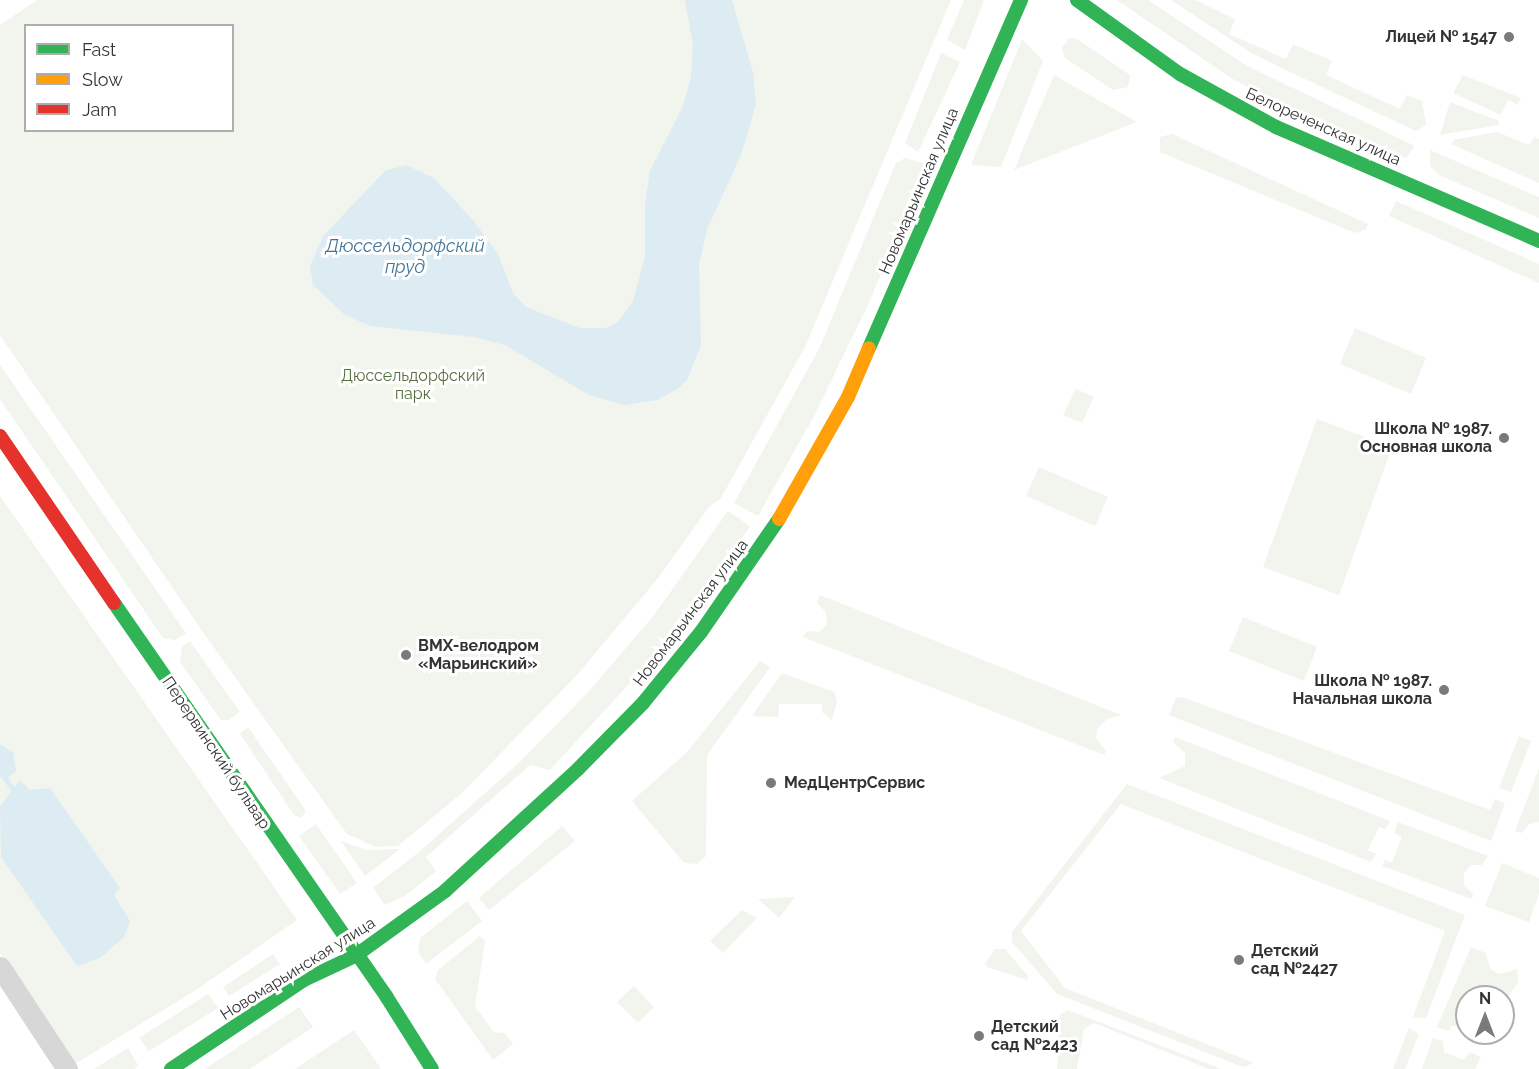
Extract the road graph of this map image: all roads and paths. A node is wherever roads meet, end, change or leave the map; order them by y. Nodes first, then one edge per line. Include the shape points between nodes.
1 (1021, 0) edge
2 (1077, 0) edge
3 (1539, 241) edge
4 (0, 436) edge
5 (355, 956) junction
6 (0, 968) edge
7 (67, 1069) edge
8 (171, 1069) edge
9 (432, 1069) edge

1 - 5 street, Новомарьинская улица via 848,397 748,569 643,703 578,769 445,891
2 - 3 street, Белореченская улица via 1180,74 1276,127
4 - 5 street, Перервинский бульвар
5 - 8 street, Новомарьинская улица via 304,980
5 - 9 street, Перервинский бульвар via 386,996
6 - 7 street

